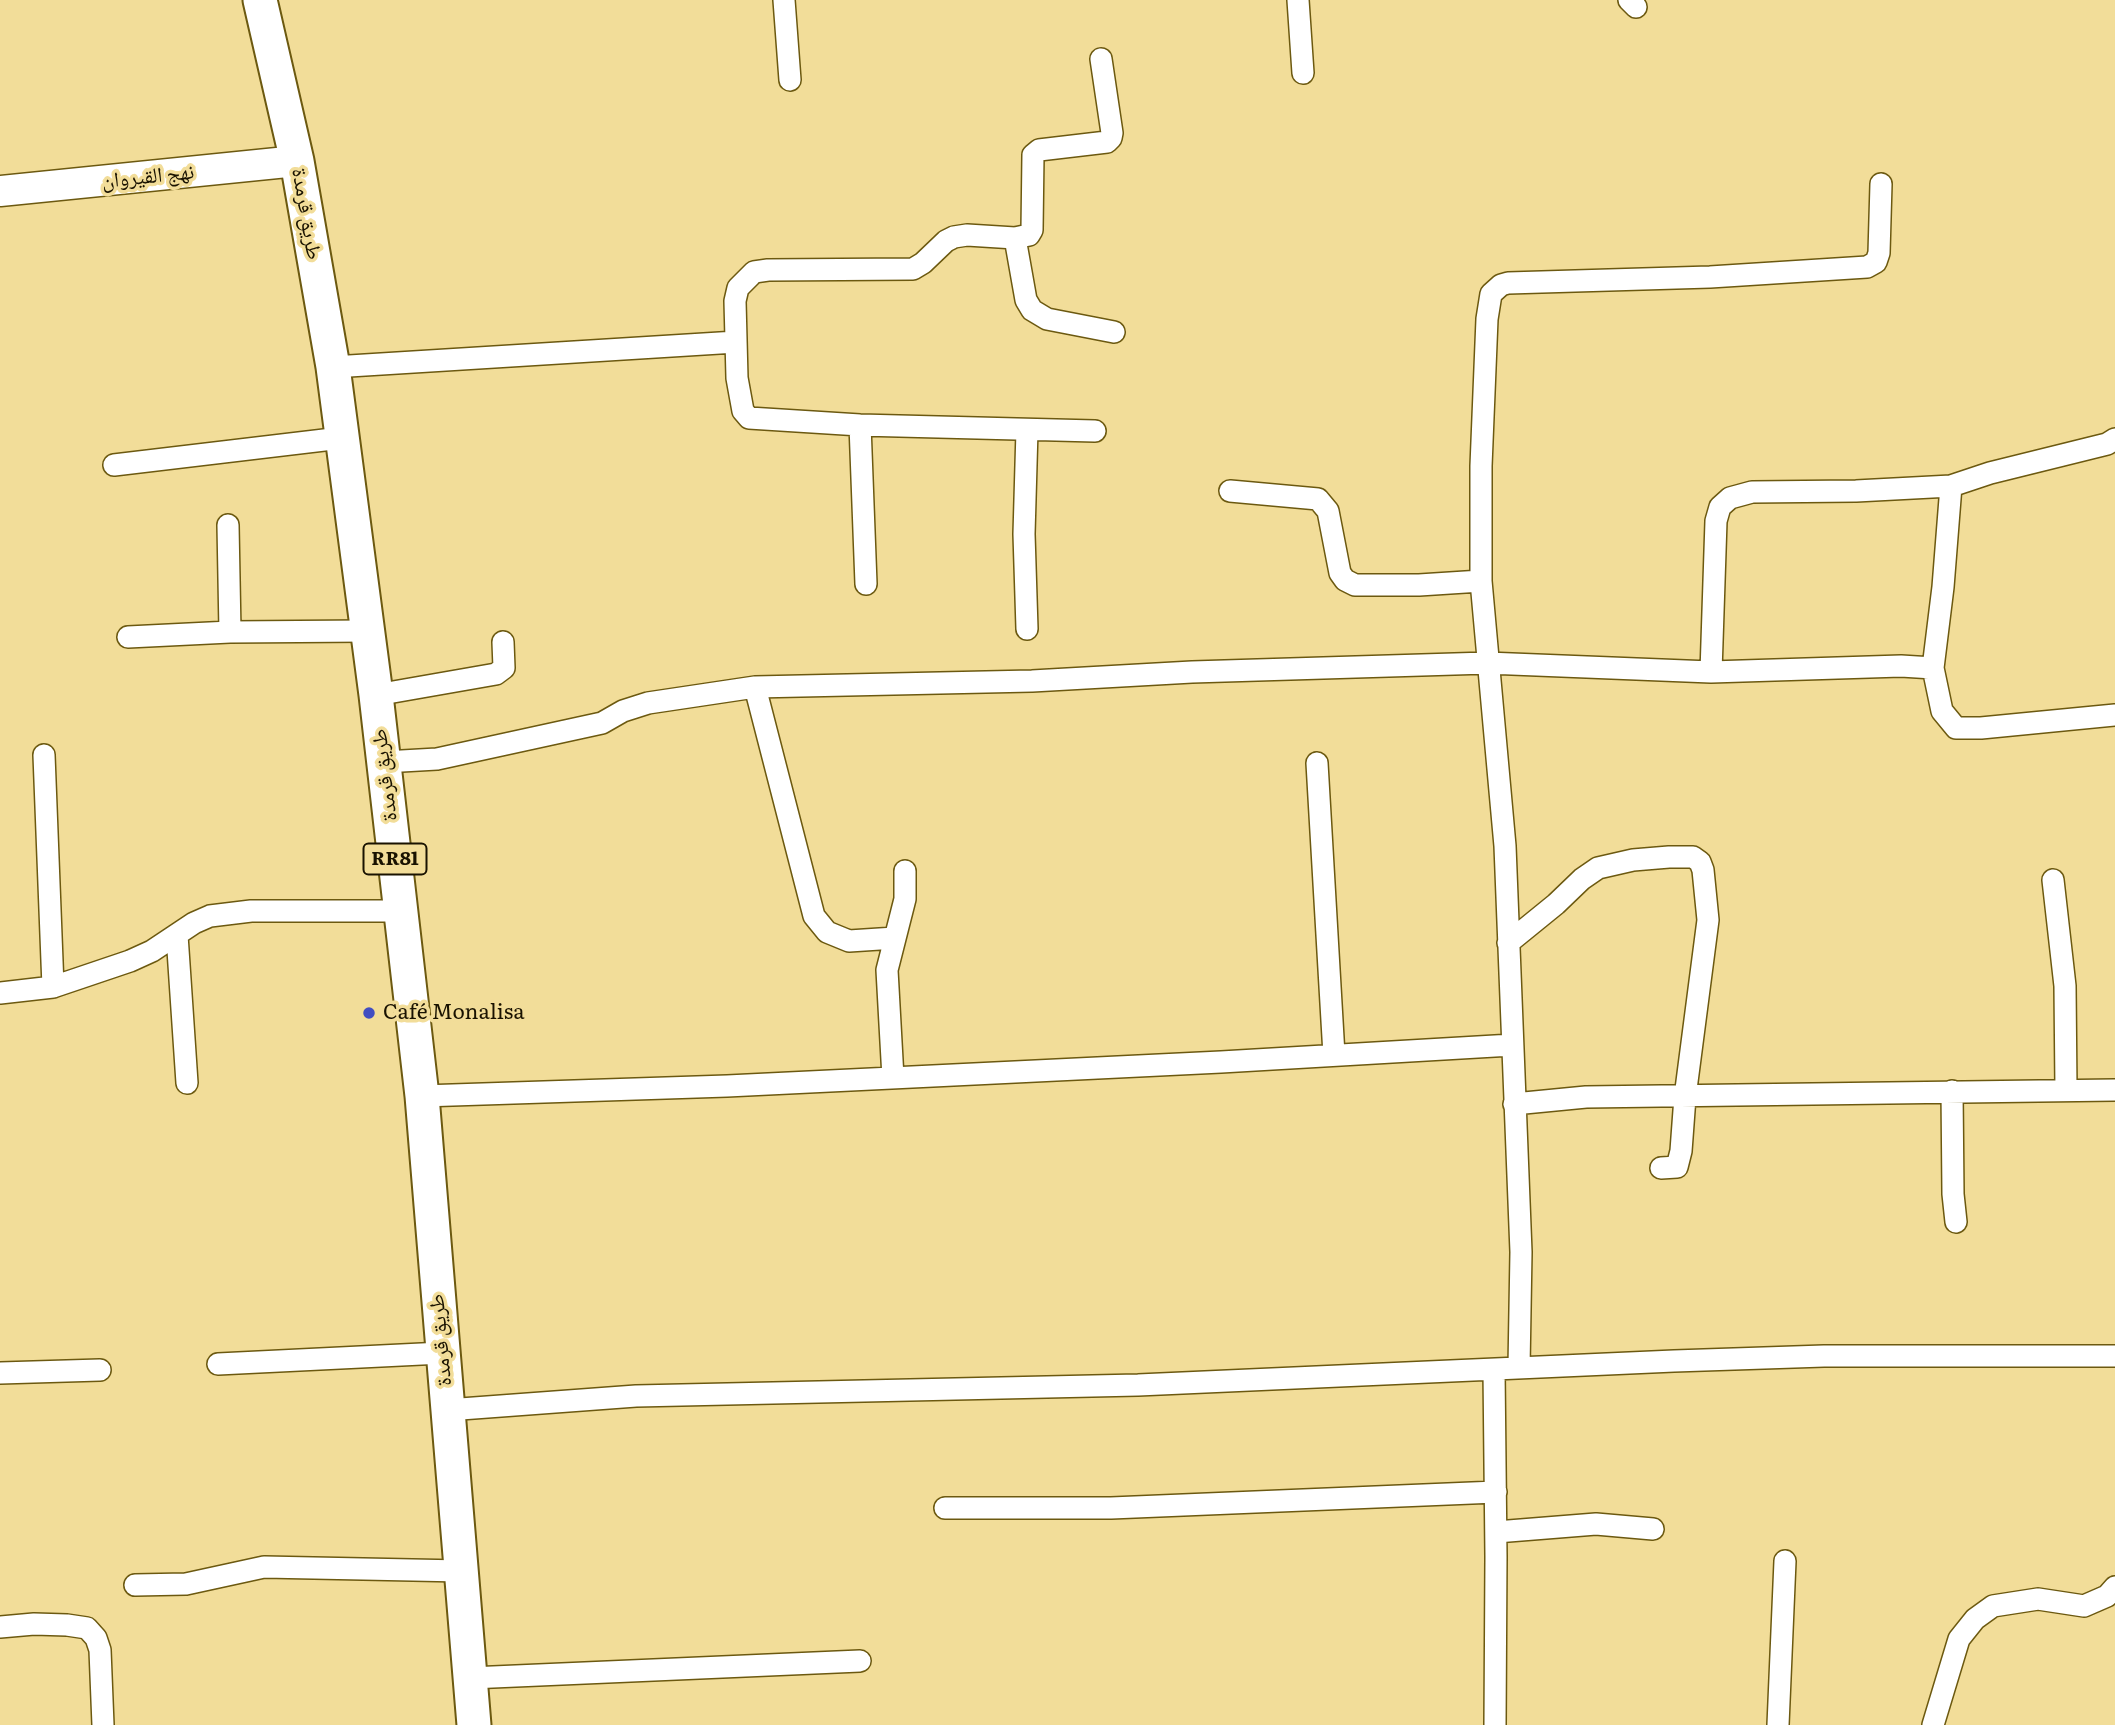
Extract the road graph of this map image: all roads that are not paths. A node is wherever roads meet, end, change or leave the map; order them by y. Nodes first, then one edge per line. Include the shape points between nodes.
1 (260, 0) edge
2 (784, 0) edge
3 (1298, 0) edge
4 (1101, 59) dead end
5 (1303, 73) dead end
6 (790, 80) dead end
7 (297, 161) junction
8 (1881, 184) dead end
9 (0, 191) edge
10 (1015, 237) junction
11 (1114, 332) dead end
12 (736, 342) junction
13 (332, 367) junction
14 (860, 425) junction
15 (1027, 430) junction
16 (1095, 431) dead end
17 (341, 438) junction
18 (2115, 439) edge
19 (114, 465) dead end
20 (1951, 486) junction
21 (1230, 491) dead end
22 (228, 524) dead end
23 (1481, 581) junction
24 (866, 584) dead end
25 (1027, 628) dead end
26 (368, 631) junction
27 (230, 632) junction
28 (128, 637) dead end
29 (503, 642) dead end
30 (1487, 663) junction
31 (1933, 668) junction
32 (1711, 672) junction
33 (755, 687) junction
34 (376, 695) junction
35 (2115, 715) edge
36 (44, 755) dead end
37 (384, 762) junction
38 (1317, 763) dead end
39 (905, 871) dead end
40 (2053, 880) dead end
41 (401, 911) junction
42 (177, 935) junction
43 (895, 937) junction
44 (1508, 943) junction
45 (52, 987) junction
46 (0, 993) edge
47 (1512, 1045) junction
48 (1334, 1055) junction
49 (893, 1078) junction
50 (187, 1083) dead end
51 (2066, 1090) junction
52 (2115, 1090) edge
53 (1952, 1091) junction
54 (422, 1096) junction
55 (1685, 1097) junction
56 (1514, 1104) junction
57 (1661, 1168) dead end
58 (1956, 1222) dead end
59 (442, 1353) junction
60 (2115, 1356) edge
61 (218, 1364) dead end
62 (1519, 1367) junction
63 (100, 1370) dead end
64 (1494, 1370) junction
65 (0, 1374) edge
66 (447, 1410) junction
67 (1496, 1492) junction
68 (945, 1508) dead end
69 (1653, 1530) dead end
70 (1496, 1532) junction
71 (1785, 1561) dead end
72 (462, 1571) junction
73 (135, 1585) dead end
74 (2115, 1587) edge
75 (0, 1626) edge
76 (860, 1661) dead end
77 (470, 1678) junction
78 (103, 1725) edge
79 (474, 1725) edge
80 (1495, 1725) edge
81 (1777, 1725) edge
82 (1933, 1725) edge

1 - 7 main road, طريق قرمدة / RR81
2 - 6 street
3 - 5 street
4 - 10 street via 1111,138 1039,150 1033,155 1032,230
7 - 9 street, نهج القيروان
7 - 13 main road, طريق قرمدة / RR81
8 - 23 street via 1879,253 1867,267 1508,283 1495,289 1487,319
10 - 11 street via 1026,300 1032,310 1047,319
10 - 12 street via 954,237 913,268 754,272 738,288
12 - 13 street
12 - 14 street via 740,400 749,418
13 - 17 main road, طريق قرمدة / RR81
14 - 15 street
14 - 24 street
15 - 16 street
15 - 25 street
17 - 19 street
17 - 26 main road, طريق قرمدة / RR81
18 - 20 street
20 - 31 street
20 - 32 street via 1752,492 1730,498 1720,507 1716,521
21 - 23 street via 1318,499 1328,511 1340,573 1355,585
22 - 27 street
23 - 30 street
26 - 27 street
26 - 34 main road, طريق قرمدة / RR81
27 - 28 street
29 - 34 street via 504,668 496,674
30 - 32 street
30 - 33 street
30 - 44 street via 1505,846
31 - 32 street
31 - 35 street via 1942,711 1956,728
33 - 37 street via 648,703 602,723 437,759
33 - 43 street via 814,916 827,932 849,941
34 - 37 main road, طريق قرمدة / RR81
36 - 45 street
37 - 41 main road, طريق قرمدة / RR81
38 - 48 street
39 - 43 street via 905,899
40 - 51 street via 2065,986
41 - 42 street via 251,911 210,916
41 - 54 main road, طريق قرمدة / RR81
42 - 45 street via 130,961
42 - 50 street
43 - 49 street via 886,985
44 - 47 street
44 - 55 street via 1598,868 1669,857 1693,857 1700,862 1708,920
45 - 46 street
47 - 48 street
47 - 56 street
48 - 49 street
49 - 54 street
51 - 52 street
51 - 53 street
53 - 55 street
53 - 58 street
54 - 59 main road, طريق قرمدة / RR81
55 - 56 street via 1586,1097
55 - 57 street via 1677,1167
56 - 62 street via 1521,1252
59 - 61 street
59 - 66 main road, طريق قرمدة / RR81
60 - 62 street via 1824,1356
62 - 64 street
63 - 65 street
64 - 66 street via 1112,1386 636,1395
64 - 67 street
66 - 72 main road, طريق قرمدة / RR81
67 - 68 street via 1111,1508
67 - 70 street
69 - 70 street via 1596,1524
70 - 80 street
71 - 81 street
72 - 73 street via 264,1567 186,1584
72 - 77 main road, طريق قرمدة / RR81
74 - 82 street via 2108,1596 2084,1606 2038,1599 1993,1606 1975,1619 1959,1639
75 - 78 street via 34,1623 87,1628 100,1650
76 - 77 street
77 - 79 main road, طريق قرمدة / RR81

